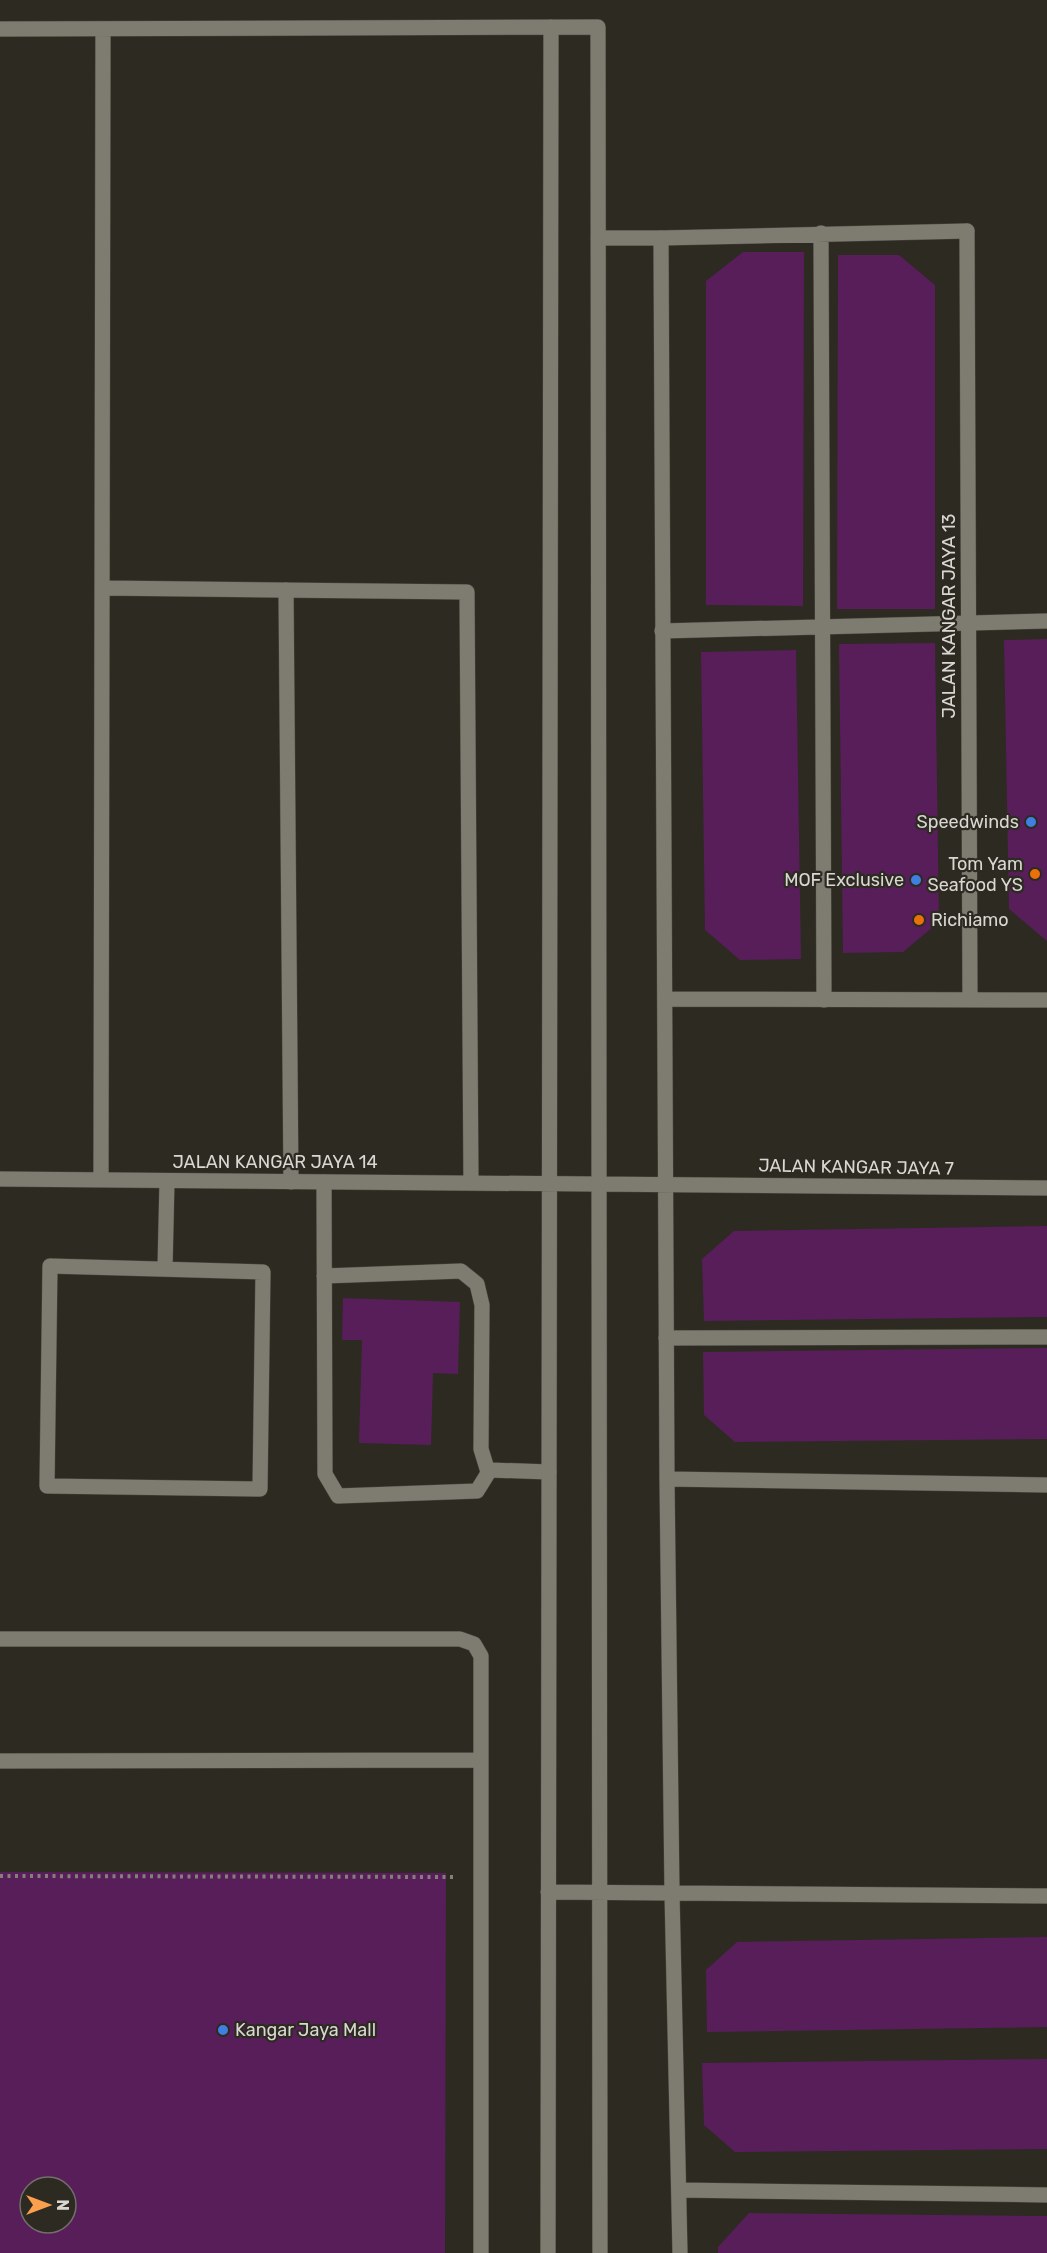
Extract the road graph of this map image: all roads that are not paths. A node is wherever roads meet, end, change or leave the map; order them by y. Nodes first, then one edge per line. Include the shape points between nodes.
1 (551, 27) junction
2 (0, 29) edge
3 (103, 30) junction
4 (821, 233) junction
5 (598, 238) junction
6 (661, 238) junction
7 (102, 588) junction
8 (286, 590) junction
9 (1047, 621) edge
10 (969, 623) junction
11 (822, 627) junction
12 (662, 631) junction
13 (664, 999) junction
14 (824, 1000) junction
15 (970, 1000) junction
16 (1047, 1000) edge
17 (0, 1179) edge
18 (101, 1180) junction
19 (167, 1181) junction
20 (291, 1182) junction
21 (324, 1182) junction
22 (471, 1183) junction
23 (550, 1184) junction
24 (599, 1184) junction
25 (665, 1185) junction
26 (1047, 1188) edge
27 (165, 1268) junction
28 (324, 1276) junction
29 (1047, 1337) edge
30 (666, 1338) junction
31 (488, 1472) junction
32 (549, 1472) junction
33 (667, 1479) junction
34 (1047, 1485) edge
35 (0, 1639) edge
36 (480, 1760) junction
37 (0, 1761) edge
38 (548, 1892) junction
39 (600, 1892) junction
40 (672, 1893) junction
41 (1047, 1896) edge
42 (679, 2190) junction
43 (1047, 2195) edge
44 (480, 2253) edge
45 (548, 2253) edge
46 (600, 2253) edge
47 (680, 2253) edge

1 - 3 street
1 - 5 street via 598,27
1 - 23 street
2 - 3 street
3 - 7 street
4 - 6 street
4 - 10 street, JALAN KANGAR JAYA 13 via 967,231
4 - 11 street
5 - 6 street
5 - 24 street
6 - 12 street
7 - 8 street
7 - 18 street
8 - 20 street
8 - 22 street via 468,592
9 - 10 street
10 - 11 street
10 - 15 street, JALAN KANGAR JAYA 13
11 - 12 street
11 - 14 street
12 - 13 street
13 - 14 street
13 - 25 street
14 - 15 street
15 - 16 street
17 - 18 street, JALAN KANGAR JAYA 14
18 - 19 street, JALAN KANGAR JAYA 14
19 - 20 street, JALAN KANGAR JAYA 14
19 - 27 street
20 - 21 street, JALAN KANGAR JAYA 14
21 - 22 street, JALAN KANGAR JAYA 14
21 - 28 street
22 - 23 street, JALAN KANGAR JAYA 14
23 - 24 street, JALAN KANGAR JAYA 14
23 - 32 street
24 - 25 street, JALAN KANGAR JAYA 7
24 - 39 street
25 - 26 street, JALAN KANGAR JAYA 7
25 - 30 street
27 - 27 street via 262,1272 260,1489 47,1486 50,1266
28 - 31 street via 461,1271 477,1284 482,1305 481,1449
28 - 31 street via 325,1474 338,1496 477,1491
29 - 30 street
30 - 33 street
31 - 32 street
32 - 38 street
33 - 34 street
33 - 40 street
35 - 36 street via 460,1639 474,1644 480,1656
36 - 37 street
36 - 44 street
38 - 39 street
38 - 45 street
39 - 40 street
39 - 46 street
40 - 41 street
40 - 42 street
42 - 43 street
42 - 47 street

